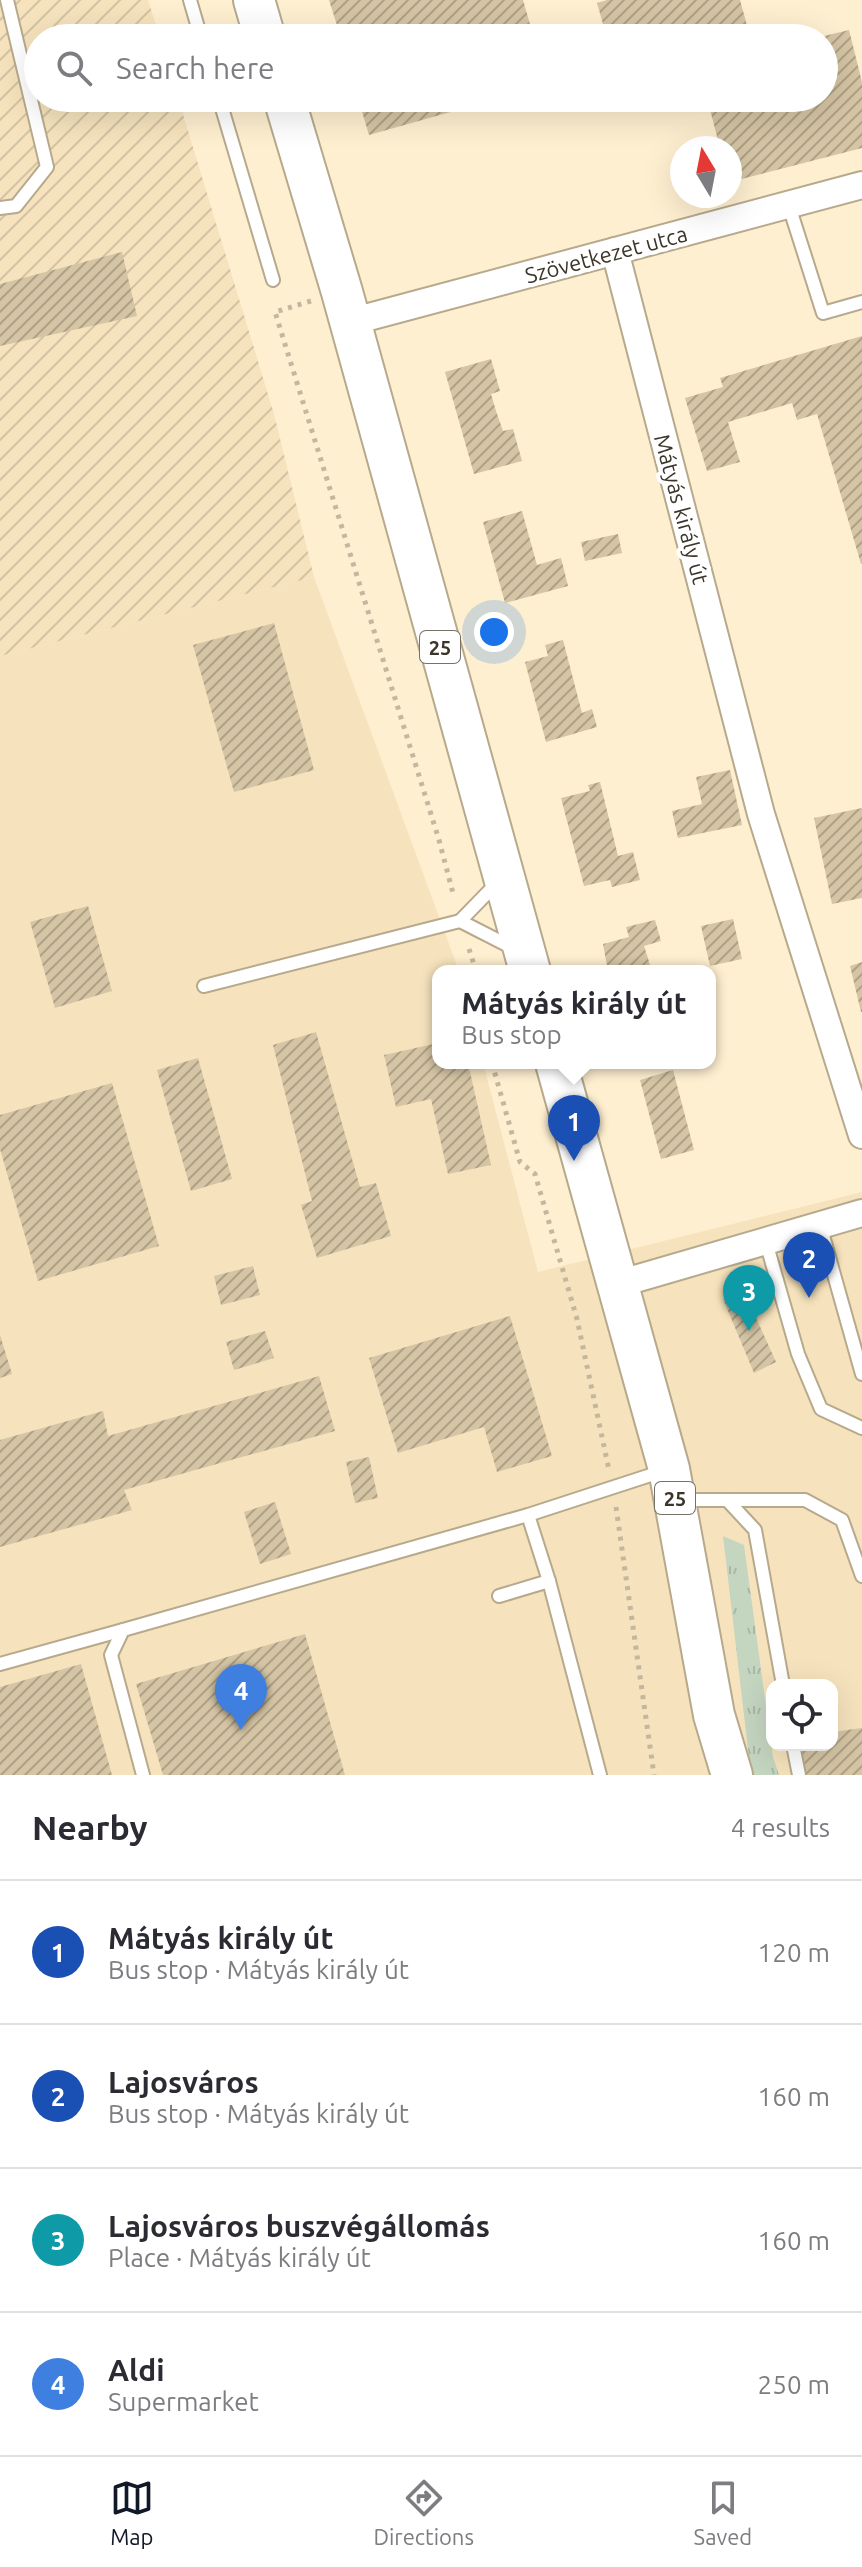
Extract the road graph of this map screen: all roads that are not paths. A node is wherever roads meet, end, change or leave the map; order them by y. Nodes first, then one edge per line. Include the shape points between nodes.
1 (7, 0) edge
2 (190, 0) edge
3 (254, 0) edge
4 (197, 24) edge
5 (261, 24) edge
6 (24, 71) edge
7 (34, 112) edge
8 (223, 112) edge
9 (288, 112) edge
10 (862, 185) edge
11 (789, 206) junction
12 (0, 208) edge
13 (615, 251) junction
14 (273, 280) dead end
15 (862, 302) edge
16 (346, 307) junction
17 (504, 876) junction
18 (460, 921) junction
19 (527, 962) edge
20 (204, 986) dead end
21 (558, 1069) edge
22 (862, 1135) edge
23 (862, 1213) edge
24 (820, 1225) junction
25 (766, 1242) junction
26 (618, 1284) junction
27 (862, 1374) edge
28 (862, 1428) edge
29 (673, 1484) junction
30 (728, 1501) junction
31 (528, 1515) junction
32 (862, 1576) edge
33 (549, 1581) junction
34 (499, 1596) dead end
35 (123, 1630) junction
36 (0, 1664) edge
37 (782, 1679) edge
38 (714, 1715) junction
39 (794, 1751) edge
40 (143, 1775) edge
41 (600, 1775) edge
42 (709, 1775) edge
43 (732, 1775) edge
44 (799, 1775) edge

1 - 6 lane
2 - 4 lane
3 - 5 main road
7 - 12 lane via 47,167 16,206
8 - 14 lane
9 - 16 main road, 25
10 - 11 street, Szövetkezet utca
11 - 13 street, Szövetkezet utca
11 - 15 lane via 823,313
13 - 16 street, Szövetkezet utca
13 - 22 street, Mátyás király út via 761,814
16 - 17 main road, 25
17 - 18 lane
17 - 19 main road, 25
18 - 19 lane
18 - 20 lane
21 - 26 main road, 25
23 - 24 street
24 - 25 street
24 - 27 lane
25 - 26 street
25 - 28 lane via 798,1354 821,1409
26 - 29 main road, 25
29 - 30 lane
29 - 31 lane via 613,1486
29 - 38 main road, 25
30 - 32 lane via 805,1500 842,1520
30 - 37 lane via 755,1530
31 - 33 lane
31 - 35 lane
33 - 34 lane
33 - 41 lane
35 - 36 lane
35 - 40 lane via 111,1655
38 - 42 main road, 25
38 - 43 main road
39 - 44 lane

